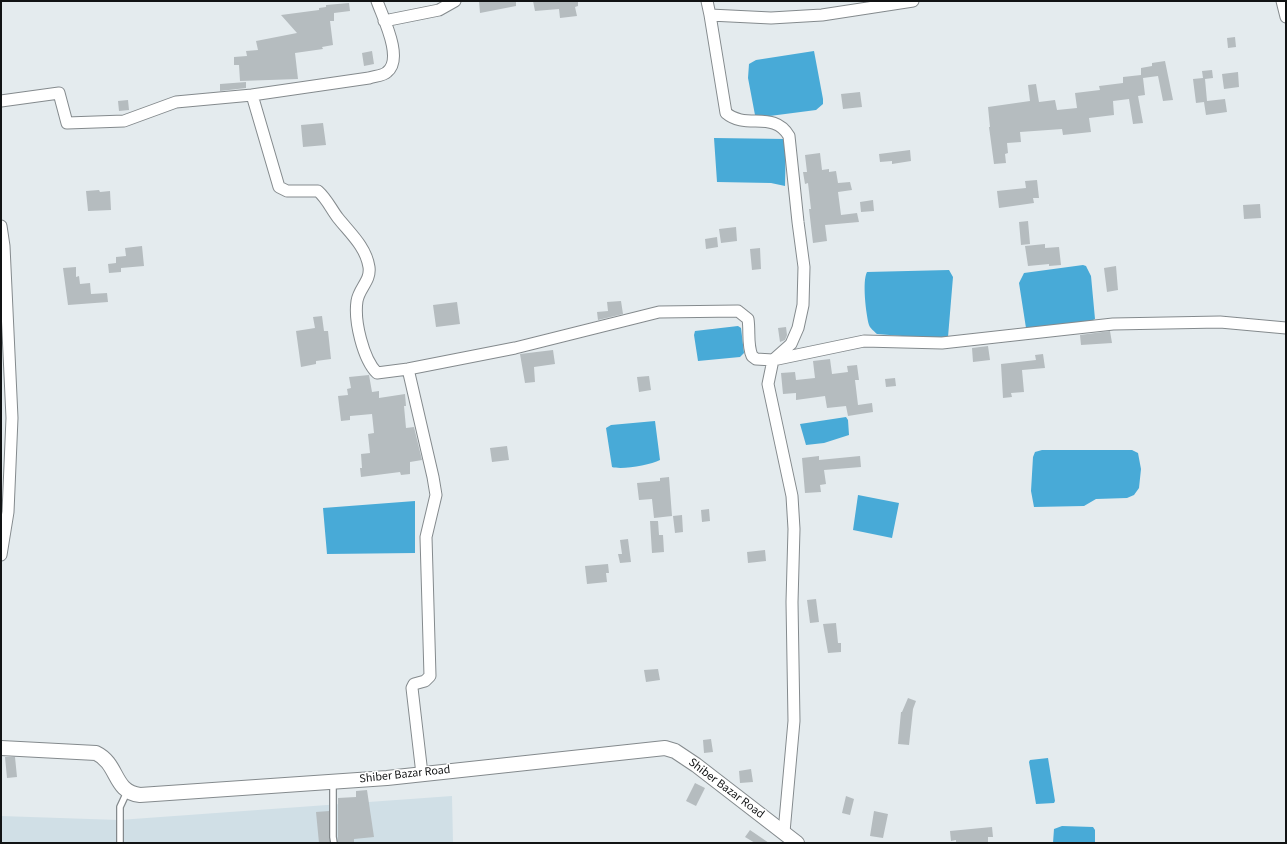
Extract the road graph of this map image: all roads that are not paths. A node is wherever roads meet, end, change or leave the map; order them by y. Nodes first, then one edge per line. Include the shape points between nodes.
1 (378, 1) edge
2 (454, 1) edge
3 (707, 1) edge
4 (913, 1) edge
5 (1282, 1) edge
6 (710, 15) junction
7 (1286, 17) edge
8 (384, 21) junction
9 (252, 95) junction
10 (1, 100) edge
11 (1, 226) edge
12 (1286, 328) edge
13 (773, 360) junction
14 (408, 369) junction
15 (1, 555) edge
16 (1, 748) edge
17 (422, 774) junction
18 (333, 782) junction
19 (127, 792) junction
20 (784, 832) junction
21 (120, 843) edge
22 (334, 843) edge
23 (797, 843) edge

1 - 8 street
2 - 8 street via 439,10
3 - 6 street
4 - 6 street via 822,14 771,18
5 - 7 street
6 - 13 street via 726,113 741,120 776,122 785,128 789,136 804,267 803,305 791,344
8 - 9 street via 394,51 394,63 386,74
9 - 10 street via 176,102 124,121 67,123 59,93
9 - 14 street via 279,187 287,191 318,191 326,198 366,255 369,278 357,300 366,357 371,367 377,373
11 - 15 street via 12,418 8,512
12 - 13 street via 1220,322 1112,324 942,343 864,341
13 - 14 street via 756,359 752,356 748,319 738,311 732,310 659,312 515,348
13 - 20 street via 768,384 792,496 794,529 794,721
14 - 17 street via 436,495 426,537 430,676 425,681 414,684 412,688
16 - 19 street via 96,753 107,760
17 - 18 street, Shiber Bazar Road
17 - 20 street, Shiber Bazar Road via 665,748 675,751
18 - 19 street, Shiber Bazar Road via 140,795
18 - 22 lane
19 - 21 lane via 120,807
20 - 23 street, Shiber Bazar Road

